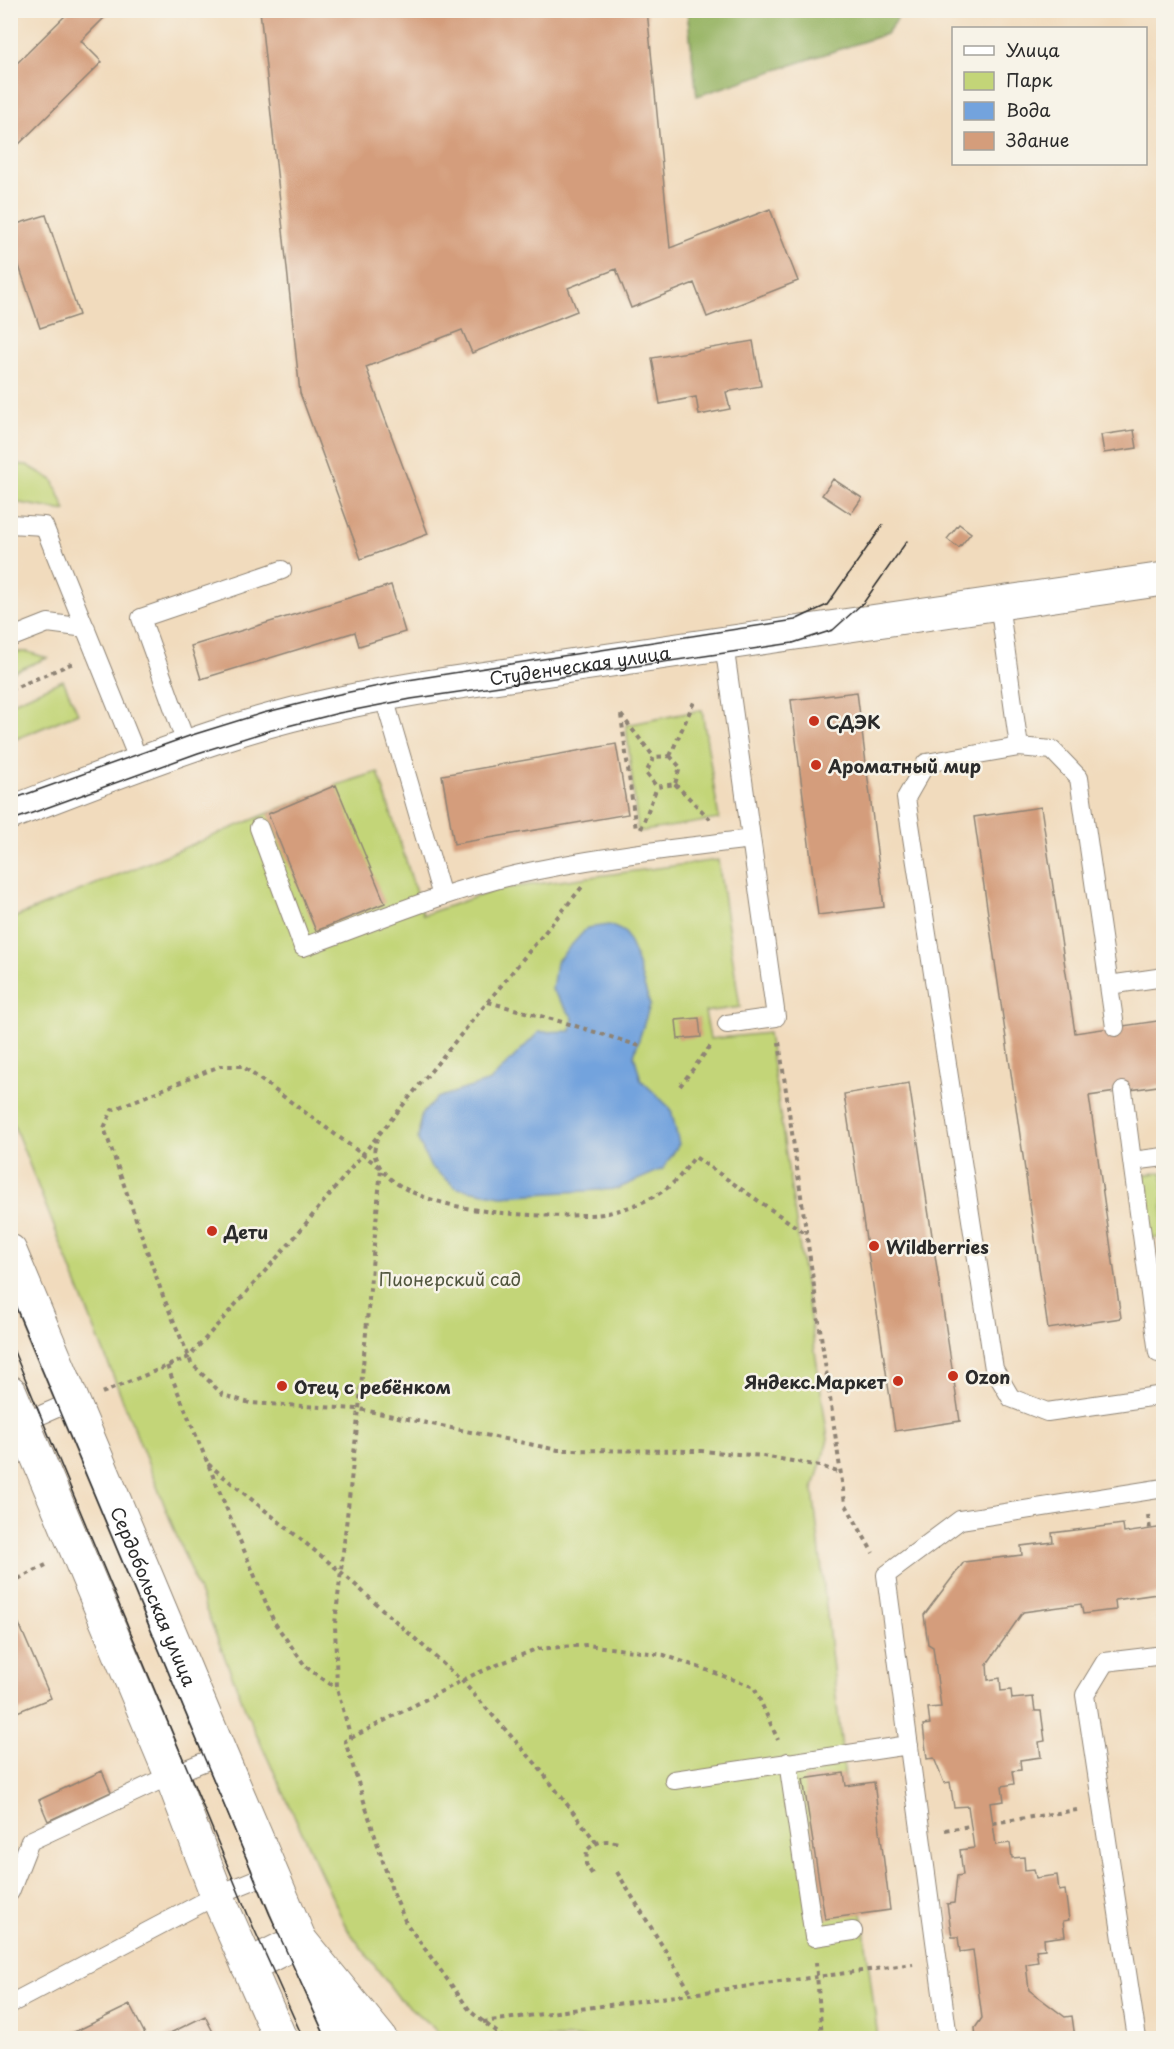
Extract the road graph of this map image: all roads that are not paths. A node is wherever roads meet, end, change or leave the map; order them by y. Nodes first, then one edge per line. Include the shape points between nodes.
1 (10, 524) edge
2 (282, 570) dead end
3 (1164, 579) edge
4 (999, 603) junction
5 (86, 628) junction
6 (10, 638) edge
7 (724, 644) junction
8 (383, 694) junction
9 (187, 746) junction
10 (1019, 747) junction
11 (140, 764) junction
12 (10, 813) edge
13 (259, 828) dead end
14 (751, 831) junction
15 (442, 896) junction
16 (1164, 978) edge
17 (1109, 985) junction
18 (727, 1024) road end
19 (1115, 1028) dead end
20 (1123, 1090) dead end
21 (1164, 1157) edge
22 (1132, 1161) junction
23 (10, 1251) edge
24 (1164, 1353) edge
25 (10, 1392) edge
26 (1164, 1395) edge
27 (87, 1397) junction
28 (17, 1426) edge
29 (1164, 1488) edge
30 (1164, 1655) edge
31 (909, 1744) junction
32 (221, 1755) junction
33 (788, 1762) junction
34 (171, 1775) junction
35 (674, 1780) dead end
36 (271, 1873) junction
37 (10, 1892) edge
38 (217, 1895) junction
39 (853, 1931) dead end
40 (300, 1941) junction
41 (248, 1966) junction
42 (10, 2004) edge
43 (280, 2038) edge
44 (345, 2038) edge
45 (380, 2038) edge
46 (948, 2038) edge
47 (1137, 2038) edge

1 - 5 lane via 44,526
2 - 9 lane via 141,618
3 - 4 main road, Студенческая улица
4 - 7 main road, Студенческая улица
4 - 10 lane
5 - 6 lane via 48,623
5 - 11 lane
7 - 8 main road, Студенческая улица
7 - 14 lane
8 - 9 main road, Студенческая улица via 265,722
8 - 15 lane
9 - 11 main road, Студенческая улица
10 - 17 lane via 1052,750 1079,778
10 - 26 lane via 926,763 906,798 994,1369 1011,1398 1047,1412
11 - 12 main road, Студенческая улица
13 - 15 lane via 303,947
14 - 15 lane via 514,875
14 - 18 lane via 776,1017
16 - 17 lane
17 - 19 lane
20 - 22 lane
21 - 22 lane
22 - 24 lane via 1158,1353
23 - 27 main road, Сердобольская улица
25 - 28 main road
27 - 28 lane
27 - 32 main road, Сердобольская улица
28 - 34 main road
29 - 31 lane via 960,1520 886,1575
30 - 47 lane via 1105,1662 1085,1695
31 - 33 lane
31 - 46 lane
32 - 34 lane
32 - 36 main road, Сердобольская улица
33 - 35 lane
33 - 39 lane via 814,1937
34 - 37 lane via 30,1841
34 - 38 main road
36 - 38 lane
36 - 40 main road, Сердобольская улица
38 - 41 main road
38 - 42 lane
40 - 41 main road
40 - 44 main road
40 - 45 main road, Сердобольская улица
41 - 43 main road

